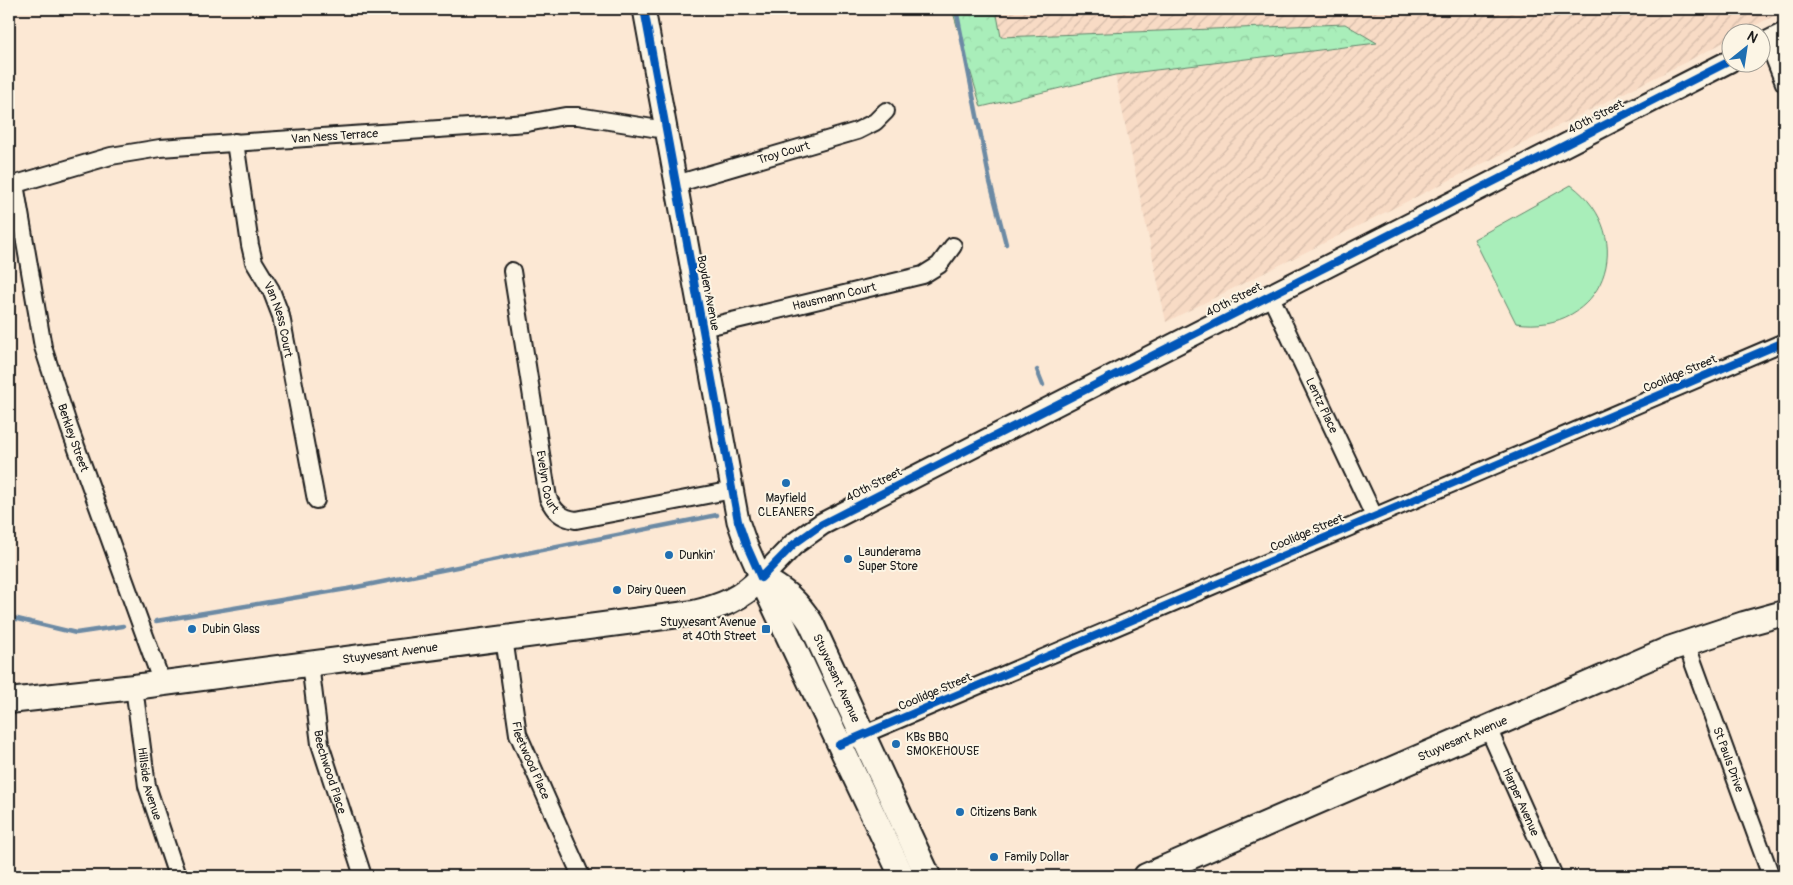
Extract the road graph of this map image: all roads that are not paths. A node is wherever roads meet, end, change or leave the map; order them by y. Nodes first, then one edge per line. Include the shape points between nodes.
1 (644, 9) edge
2 (1771, 41) edge
3 (1720, 66) edge
4 (1784, 83) edge
5 (886, 111) dead end
6 (665, 130) junction
7 (235, 142) junction
8 (676, 184) junction
9 (12, 185) edge
10 (953, 246) dead end
11 (512, 271) dead end
12 (1270, 295) junction
13 (703, 328) junction
14 (1784, 342) edge
15 (732, 490) junction
16 (316, 500) dead end
17 (1374, 516) junction
18 (761, 578) junction
19 (1784, 613) edge
20 (504, 638) junction
21 (1686, 643) junction
22 (310, 664) junction
23 (162, 683) junction
24 (134, 687) junction
25 (9, 701) edge
26 (1488, 728) junction
27 (862, 735) junction
28 (839, 745) junction
29 (177, 876) edge
30 (363, 876) edge
31 (581, 876) edge
32 (902, 876) edge
33 (928, 876) edge
34 (1146, 876) edge
35 (1554, 876) edge
36 (1771, 876) edge

1 - 6 street, Boyden Avenue
2 - 4 street
3 - 12 street, 40th Street
5 - 8 street, Troy Court via 857,132
6 - 7 street, Van Ness Terrace via 565,116 527,123
6 - 8 street, Boyden Avenue
7 - 9 street, Van Ness Terrace via 111,156
7 - 16 street, Van Ness Court via 250,245 254,262 281,316
8 - 13 street, Boyden Avenue
9 - 23 street, Berkley Street via 43,348
10 - 13 street, Hausmann Court via 939,265 923,275
11 - 15 street, Evelyn Court via 548,498 559,514 576,520
12 - 17 street, Lentz Place
12 - 18 street, 40th Street via 822,524 794,544
13 - 15 street, Boyden Avenue
14 - 17 street, Coolidge Street
15 - 18 street, Boyden Avenue via 741,533
17 - 27 street, Coolidge Street
18 - 20 main road, Stuyvesant Avenue via 730,602 694,613
18 - 27 main road, Stuyvesant Avenue via 784,591 803,610
18 - 28 main road, Stuyvesant Avenue
19 - 21 main road, Stuyvesant Avenue
20 - 22 main road, Stuyvesant Avenue
20 - 31 street, Fleetwood Place via 518,734
21 - 26 main road, Stuyvesant Avenue
21 - 36 street, St Pauls Drive
22 - 23 main road, Stuyvesant Avenue
22 - 30 street, Beechwood Place via 320,744
23 - 24 main road, Stuyvesant Avenue
24 - 25 main road, Stuyvesant Avenue
24 - 29 street, Hillside Avenue via 147,786
26 - 34 main road, Stuyvesant Avenue
26 - 35 street, Harper Avenue
27 - 28 street, Coolidge Street
27 - 33 main road, Stuyvesant Avenue
28 - 32 main road, Stuyvesant Avenue

